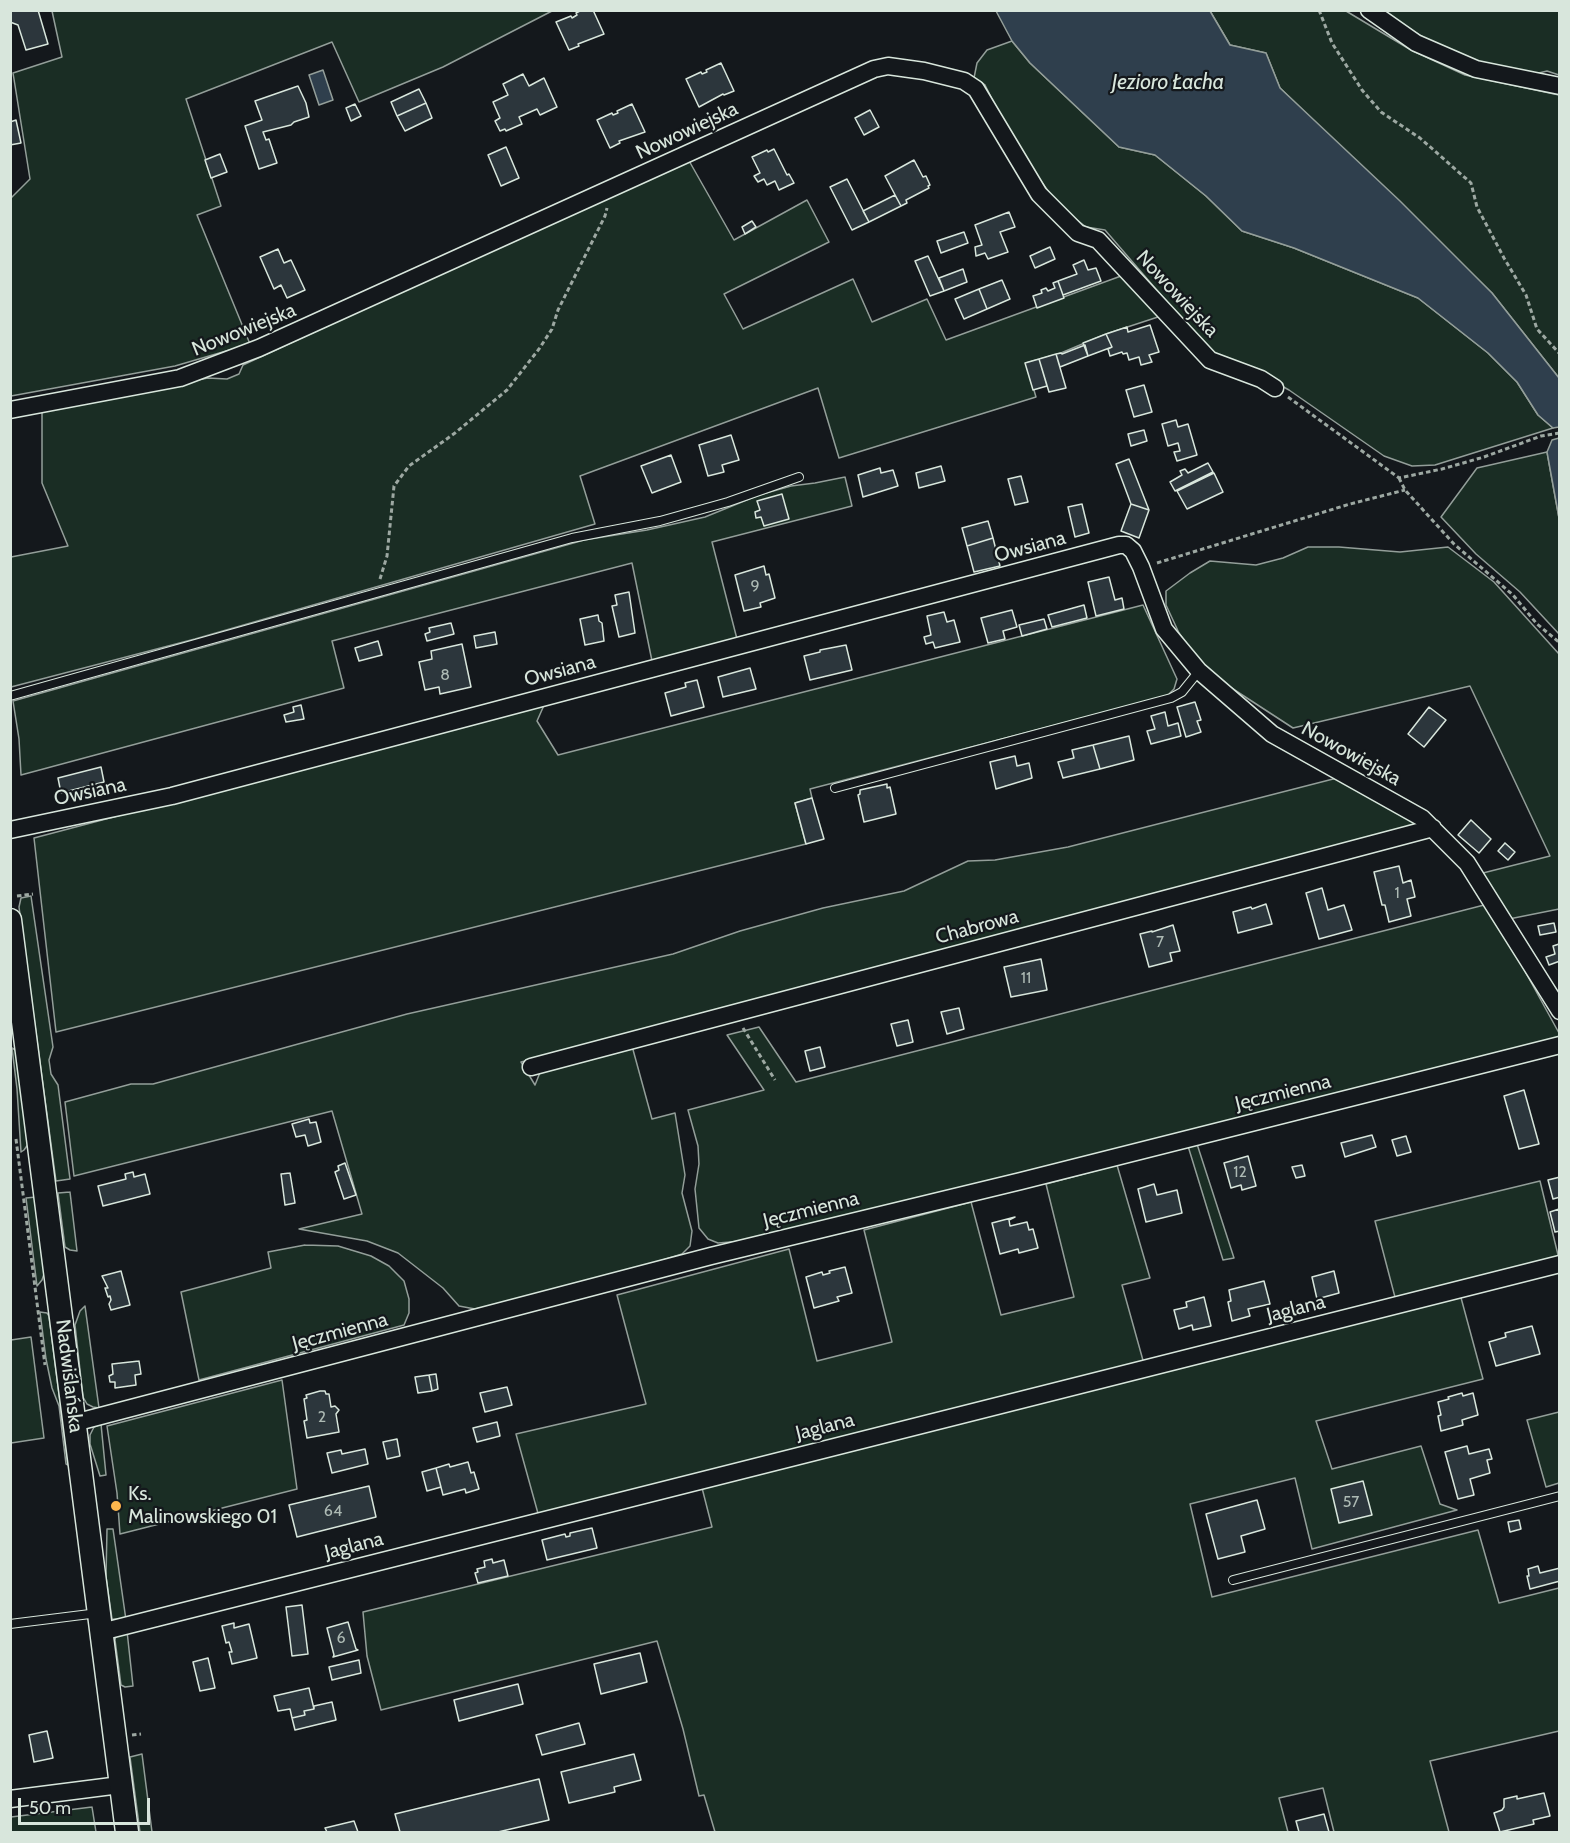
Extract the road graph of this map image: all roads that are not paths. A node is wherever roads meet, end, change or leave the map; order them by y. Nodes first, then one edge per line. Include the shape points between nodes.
1 (1369, 10) edge
2 (1560, 86) edge
3 (1275, 388) road end
4 (10, 410) edge
5 (799, 477) dead end
6 (1119, 545) joint
7 (1199, 671) junction
8 (10, 696) edge
9 (835, 788) dead end
10 (1433, 828) junction
11 (10, 830) edge
12 (10, 920) edge
13 (1560, 1011) edge
14 (1560, 1045) edge
15 (531, 1067) dead end
16 (1560, 1264) edge
17 (75, 1423) junction
18 (1560, 1496) edge
19 (1233, 1580) dead end
20 (10, 1623) edge
21 (100, 1623) junction
22 (120, 1785) junction
23 (10, 1799) edge
24 (127, 1833) edge

1 - 2 street via 1416,43 1476,69
3 - 4 street, Nowowiejska via 1210,360 1098,240 1078,233 1039,194 976,89 964,81 888,66 259,348 180,378
5 - 8 lane via 660,521 572,538
6 - 7 street, Nowowiejska via 1133,551 1164,628
6 - 11 street, Owsiana via 172,796
7 - 9 lane via 1182,692 1171,698
7 - 10 street, Nowowiejska via 1272,734
10 - 13 street, Nowowiejska via 1467,863
10 - 15 street, Chabrowa
12 - 17 main road, Nadwiślańska
14 - 17 street, Jęczmienna via 711,1256
16 - 21 street, Jaglana
17 - 21 main road, Nadwiślańska
18 - 19 lane
20 - 21 lane
21 - 22 main road, Nadwiślańska
22 - 23 street
22 - 24 main road, Nadwiślańska

